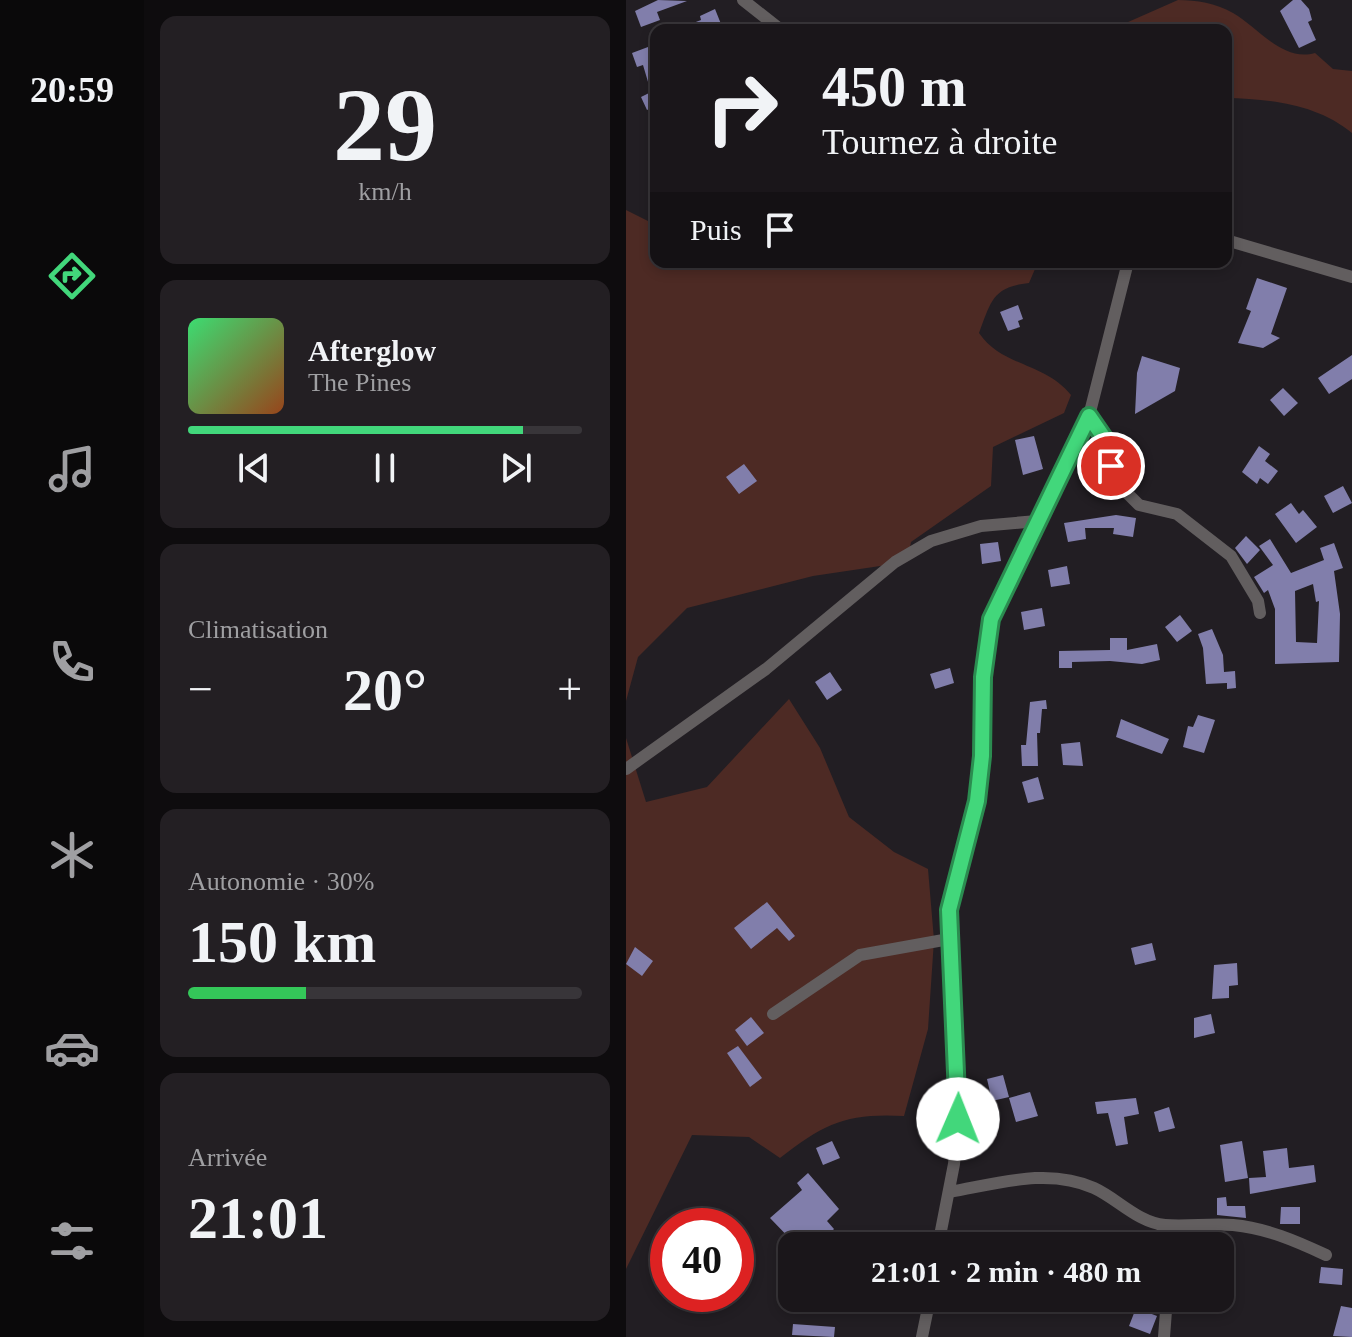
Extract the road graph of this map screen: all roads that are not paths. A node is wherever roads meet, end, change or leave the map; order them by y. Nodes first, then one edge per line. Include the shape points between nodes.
1 (743, 0) edge
2 (773, 24) edge
3 (1232, 242) edge
4 (1126, 268) edge
5 (1352, 277) edge
6 (1089, 416) junction
7 (1037, 521) junction
8 (1260, 613) dead end
9 (626, 769) edge
10 (949, 939) junction
11 (773, 1014) dead end
12 (949, 1192) junction
13 (1162, 1225) junction
14 (941, 1232) edge
15 (1163, 1232) edge
16 (1326, 1255) dead end
17 (927, 1312) edge
18 (1166, 1312) edge
19 (922, 1337) edge
20 (1164, 1337) edge

1 - 2 street
3 - 5 street
4 - 6 street
6 - 7 street
6 - 8 street via 1111,448 1116,482 1139,505 1177,514 1231,556
7 - 9 street via 981,526 931,541 895,562 766,669
7 - 10 street via 991,619 977,801 949,910
10 - 11 street via 860,955
10 - 12 street via 960,1096
12 - 13 street via 1039,1177 1067,1178
12 - 14 street
13 - 15 street
13 - 16 street via 1263,1230
17 - 19 street
18 - 20 street

